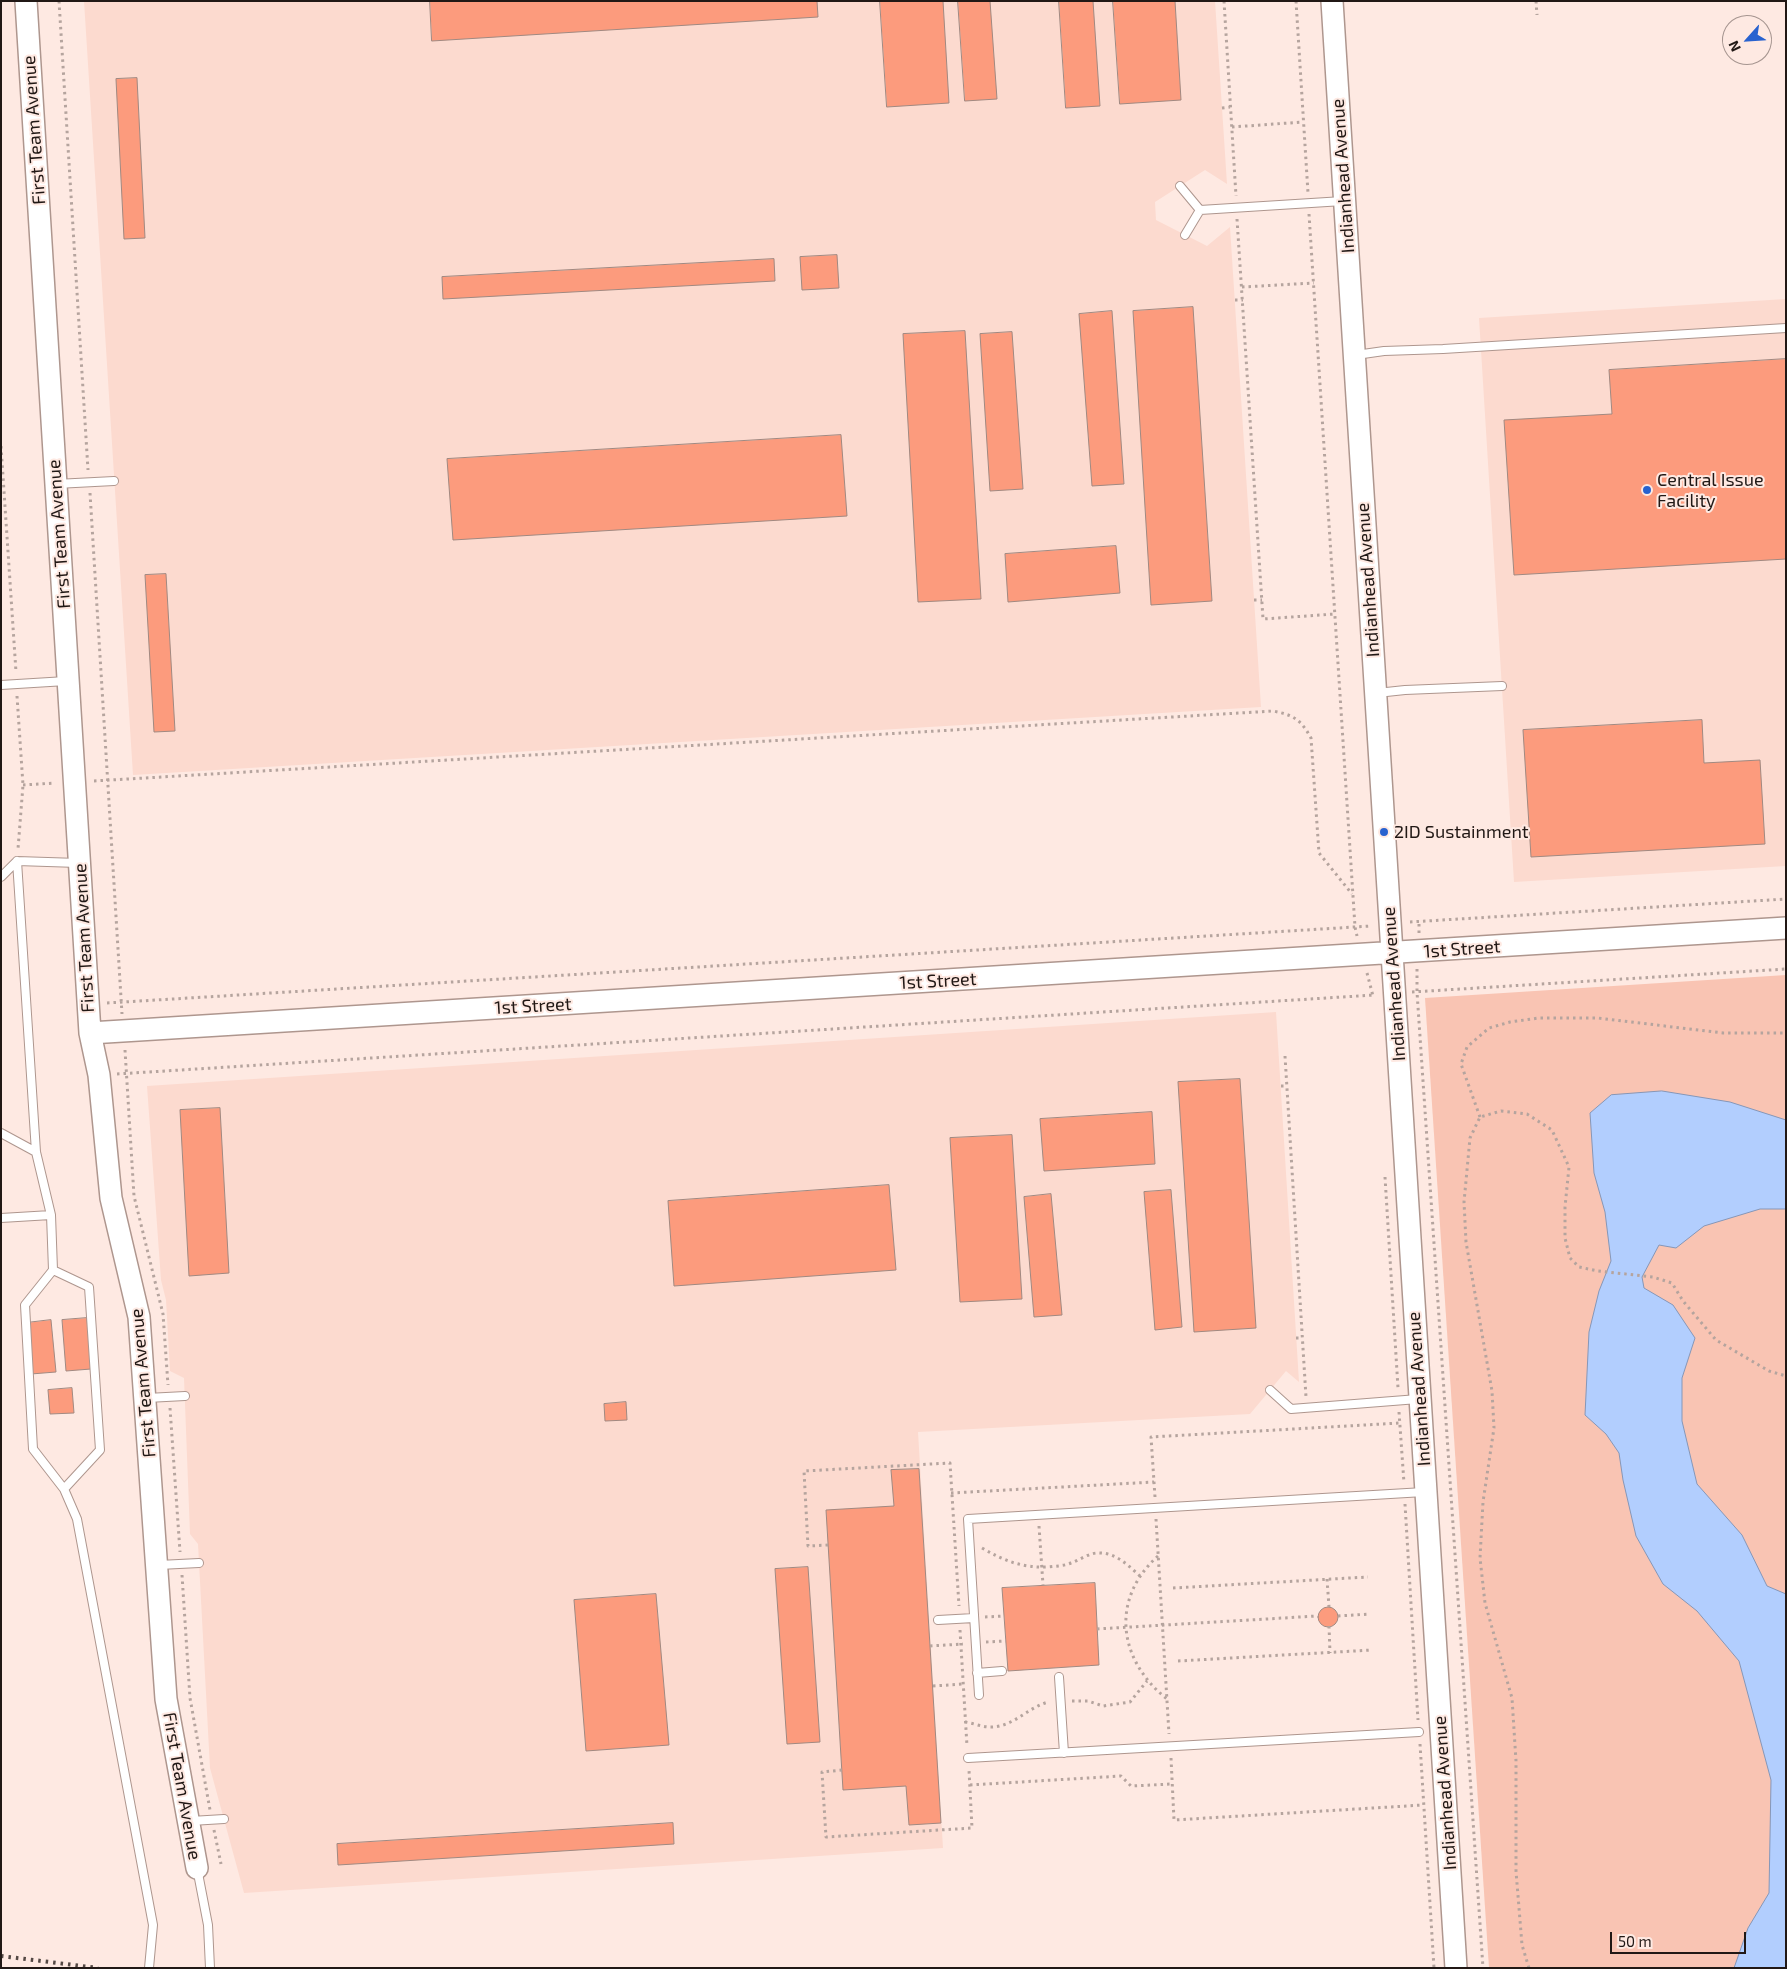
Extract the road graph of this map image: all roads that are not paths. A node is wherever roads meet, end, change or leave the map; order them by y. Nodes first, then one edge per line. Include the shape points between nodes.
1 (26, 1) edge
2 (1332, 1) edge
3 (1180, 186) dead end
4 (1345, 201) junction
5 (1200, 210) junction
6 (1185, 235) dead end
7 (1786, 328) edge
8 (1354, 355) junction
9 (114, 481) dead end
10 (56, 484) junction
11 (68, 680) junction
12 (1, 685) edge
13 (1502, 686) dead end
14 (1375, 693) junction
15 (17, 861) junction
16 (80, 863) junction
17 (1, 877) edge
18 (1786, 928) edge
19 (1391, 953) junction
20 (90, 1033) junction
21 (1, 1133) edge
22 (36, 1152) junction
23 (51, 1215) junction
24 (1, 1218) edge
25 (53, 1270) junction
26 (1270, 1390) dead end
27 (185, 1396) dead end
28 (145, 1398) junction
29 (1420, 1399) junction
30 (64, 1489) junction
31 (1426, 1492) junction
32 (199, 1563) dead end
33 (157, 1565) junction
34 (974, 1618) junction
35 (938, 1620) dead end
36 (1002, 1671) dead end
37 (977, 1673) junction
38 (1059, 1677) dead end
39 (979, 1695) dead end
40 (1419, 1732) dead end
41 (1064, 1753) junction
42 (968, 1758) road end
43 (224, 1819) dead end
44 (189, 1822) junction
45 (197, 1868) joint
46 (149, 1968) edge
47 (210, 1968) edge
48 (1456, 1968) edge

1 - 10 main road, First Team Avenue
2 - 4 main road, Indianhead Avenue
3 - 5 lane
4 - 5 lane
4 - 8 main road, Indianhead Avenue
5 - 6 lane
7 - 8 lane
8 - 14 main road, Indianhead Avenue
9 - 10 lane
10 - 11 main road, First Team Avenue
11 - 12 lane
11 - 16 main road, First Team Avenue
13 - 14 lane
14 - 19 main road, Indianhead Avenue
15 - 16 lane
15 - 17 lane
15 - 22 lane
16 - 20 main road, First Team Avenue
18 - 19 main road, 1st Street
19 - 20 main road, 1st Street
19 - 29 main road, Indianhead Avenue
20 - 28 main road, First Team Avenue via 99,1075 111,1198 139,1316
21 - 22 lane
22 - 23 lane
23 - 24 lane
23 - 25 lane
25 - 30 lane via 25,1305 33,1449
25 - 30 lane via 89,1287 100,1450
26 - 29 lane via 1291,1409
27 - 28 lane
28 - 33 main road, First Team Avenue
29 - 31 main road, Indianhead Avenue
30 - 46 lane via 77,1519 153,1925
31 - 34 lane via 968,1518
31 - 48 main road, Indianhead Avenue
32 - 33 lane
33 - 44 main road, First Team Avenue via 166,1699
34 - 35 lane
34 - 37 lane
36 - 37 lane
37 - 39 lane
38 - 41 lane
40 - 41 lane
41 - 42 lane
43 - 44 lane
44 - 45 main road, First Team Avenue
45 - 47 lane via 208,1925

